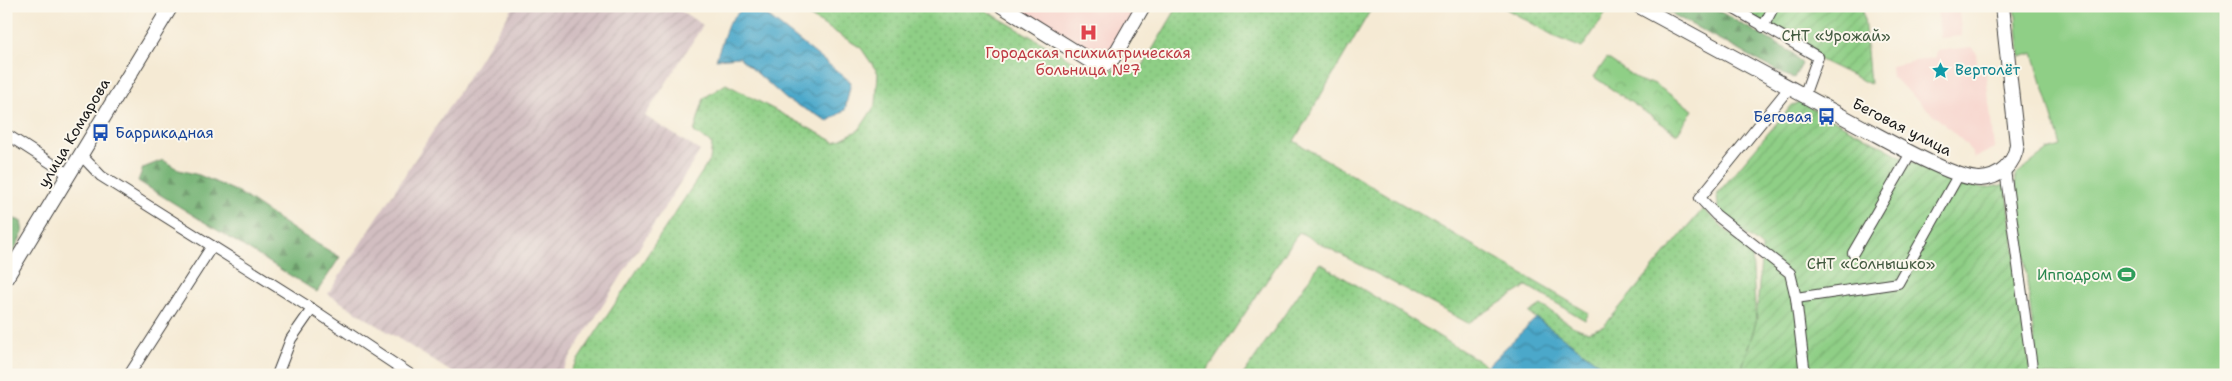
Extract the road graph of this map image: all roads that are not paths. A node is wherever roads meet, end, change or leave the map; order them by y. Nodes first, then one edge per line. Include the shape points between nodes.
1 (171, 6) edge
2 (1002, 6) edge
3 (1144, 6) edge
4 (1640, 6) edge
5 (1729, 6) edge
6 (1774, 6) edge
7 (2002, 6) edge
8 (1763, 27) junction
9 (1789, 88) junction
10 (1804, 96) junction
11 (6, 134) edge
12 (1911, 153) junction
13 (80, 154) junction
14 (2005, 170) junction
15 (68, 174) junction
16 (1959, 174) junction
17 (212, 246) junction
18 (1853, 253) dead end
19 (6, 278) edge
20 (1796, 298) junction
21 (312, 309) junction
22 (129, 375) edge
23 (277, 375) edge
24 (411, 375) edge
25 (1805, 375) edge
26 (2033, 375) edge

1 - 13 street, улица Комарова
2 - 3 street via 1095,64 1105,64 1113,58
4 - 9 street, Беговая улица
5 - 8 street
6 - 8 street
7 - 14 street via 2017,144 2016,153
8 - 10 street via 1818,58
9 - 10 street, Беговая улица
9 - 20 street via 1700,198 1730,227 1790,274
10 - 12 street, Беговая улица
11 - 15 street
12 - 16 street, Беговая улица
12 - 18 street
13 - 15 street, улица Комарова
13 - 17 street via 102,176
14 - 16 street, Беговая улица via 1978,179
14 - 26 street
15 - 19 street, улица Комарова
16 - 20 street via 1898,283
17 - 21 street
17 - 22 street
20 - 25 street
21 - 23 street via 291,339
21 - 24 street

